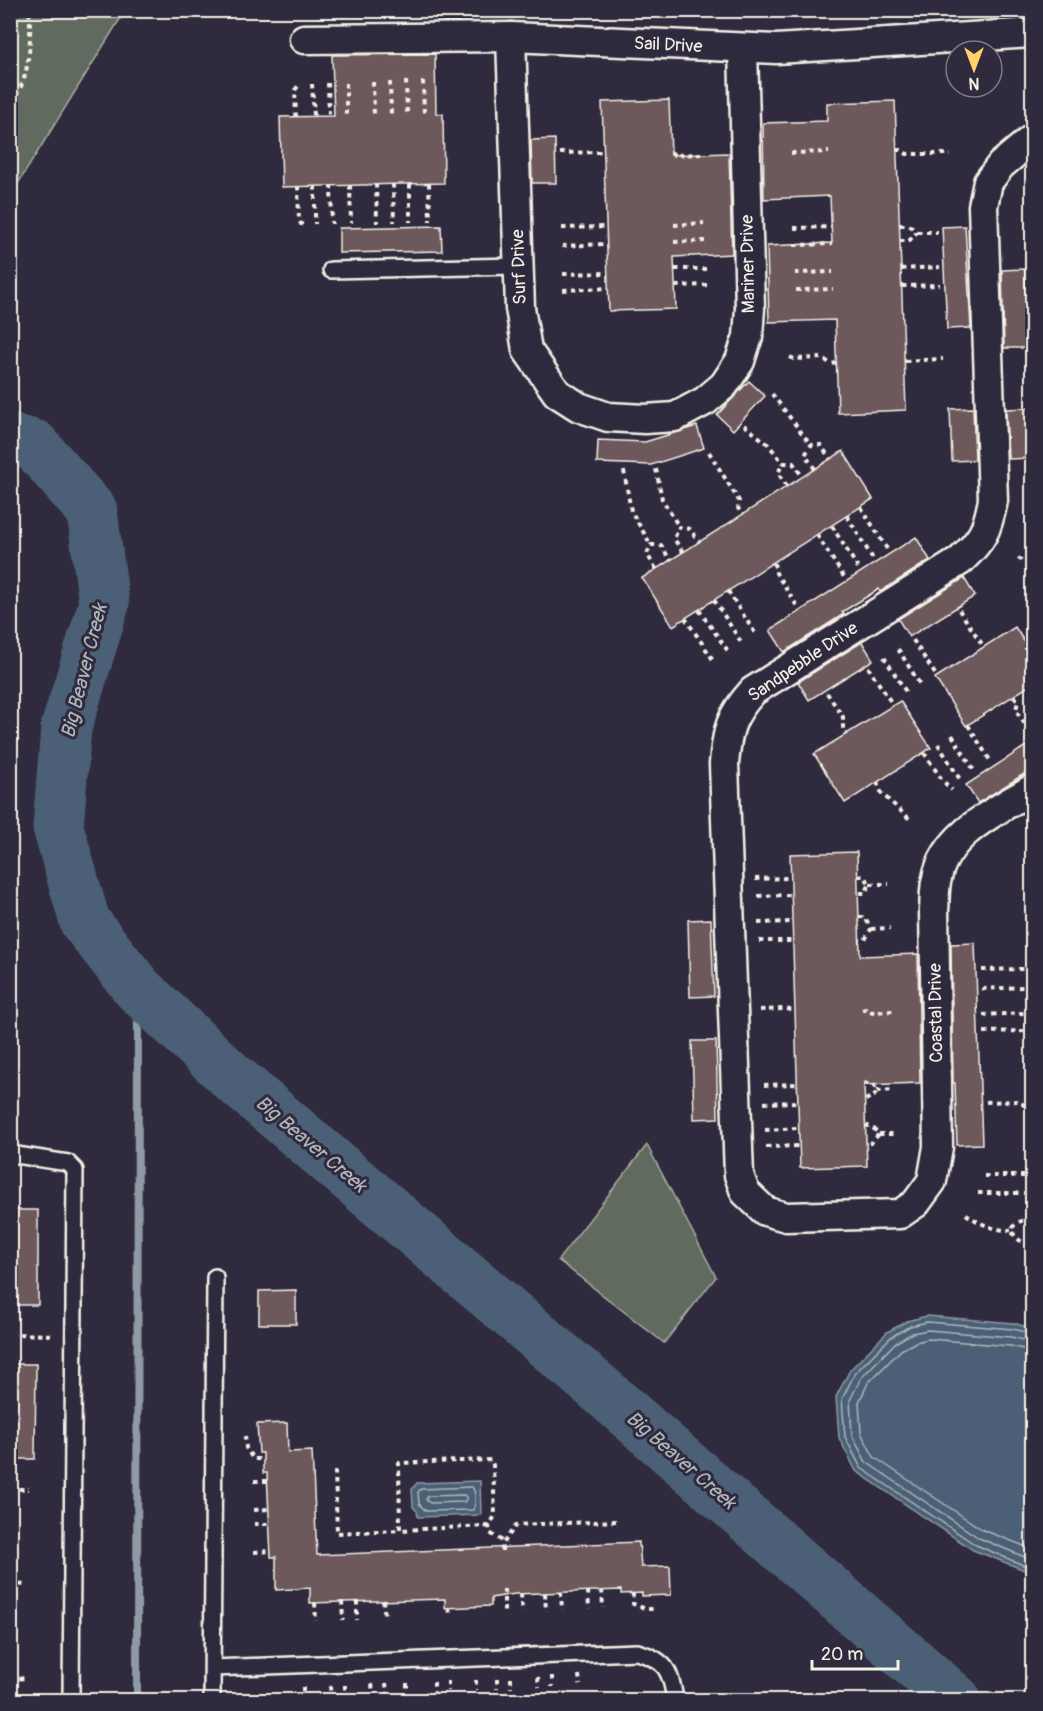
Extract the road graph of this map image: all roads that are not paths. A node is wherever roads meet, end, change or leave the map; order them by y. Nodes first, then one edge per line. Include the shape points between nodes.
1 (1032, 33) edge
2 (510, 37) junction
3 (304, 39) dead end
4 (743, 49) junction
5 (1032, 139) edge
6 (518, 266) junction
7 (331, 270) dead end
8 (645, 419) joint
9 (1032, 789) edge
10 (10, 1154) edge
11 (845, 1216) joint
12 (215, 1276) dead end
13 (213, 1668) junction
14 (71, 1701) edge
15 (212, 1701) edge
16 (675, 1701) edge

1 - 4 street, Sail Drive
2 - 3 street, Sail Drive
2 - 4 street, Sail Drive
2 - 6 street, Surf Drive
4 - 8 street, Mariner Drive via 748,337 740,361 711,396 675,417
5 - 11 street, Sandpebble Drive via 1001,165 988,182 982,206 993,500 989,521 978,543 960,561 753,691 738,708 727,734 724,764 739,1175 745,1192 765,1211 786,1217
6 - 7 lane
6 - 8 street, Surf Drive via 527,350 557,393 579,407 608,417
9 - 11 street, Coastal Drive via 980,821 950,847 937,877 934,910 938,1147 932,1181 916,1203 900,1214
10 - 14 lane via 68,1163 75,1170
12 - 13 lane
13 - 15 lane
13 - 16 lane via 637,1652 661,1661 666,1667

